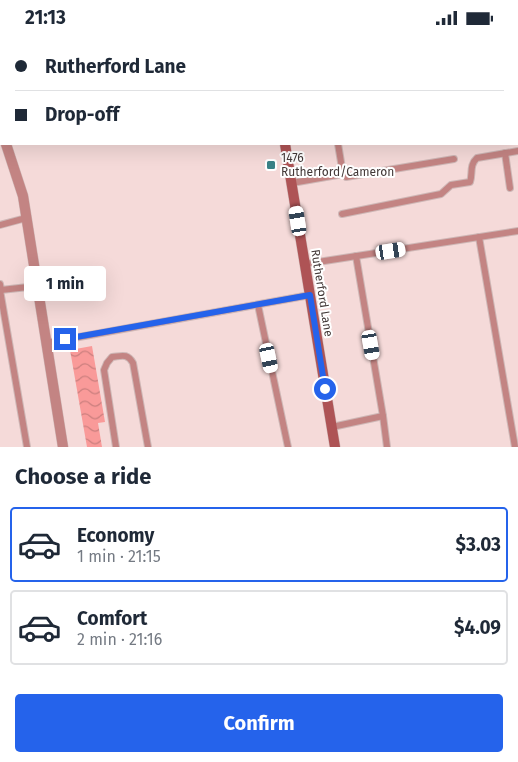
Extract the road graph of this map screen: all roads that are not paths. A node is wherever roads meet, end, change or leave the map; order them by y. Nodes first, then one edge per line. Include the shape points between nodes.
1 (6, 145) edge
2 (285, 145) edge
3 (338, 145) edge
4 (518, 151) edge
5 (505, 153) junction
6 (454, 159) dead end
7 (343, 174) junction
8 (292, 183) junction
9 (510, 188) dead end
10 (342, 214) dead end
11 (26, 219) junction
12 (0, 225) edge
13 (518, 231) edge
14 (480, 237) junction
15 (356, 256) junction
16 (305, 264) junction
17 (37, 285) junction
18 (0, 288) edge
19 (310, 295) junction
20 (258, 305) junction
21 (3, 317) edge
22 (46, 343) junction
23 (383, 417) junction
24 (332, 427) junction
25 (28, 447) edge
26 (63, 447) edge
27 (116, 447) edge
28 (148, 447) edge
29 (288, 447) edge
30 (335, 447) edge
31 (387, 447) edge
32 (515, 447) edge

1 - 11 street
2 - 8 street, Rutherford Lane
3 - 7 lane
4 - 5 lane
5 - 9 lane
5 - 10 lane via 476,159 470,182 452,185 441,194
6 - 7 lane via 346,177
7 - 8 lane
8 - 16 street, Rutherford Lane
11 - 12 lane
11 - 17 street
13 - 14 lane
14 - 15 lane
14 - 32 lane
15 - 16 lane
15 - 23 lane
16 - 19 street, Rutherford Lane
17 - 18 lane
17 - 22 street
18 - 21 lane
19 - 20 lane
19 - 24 street, Rutherford Lane
20 - 22 lane
20 - 29 lane
21 - 25 lane
22 - 26 street
23 - 24 lane
23 - 31 lane
24 - 30 street, Rutherford Lane
27 - 28 lane via 104,370 112,357 126,355 134,363

